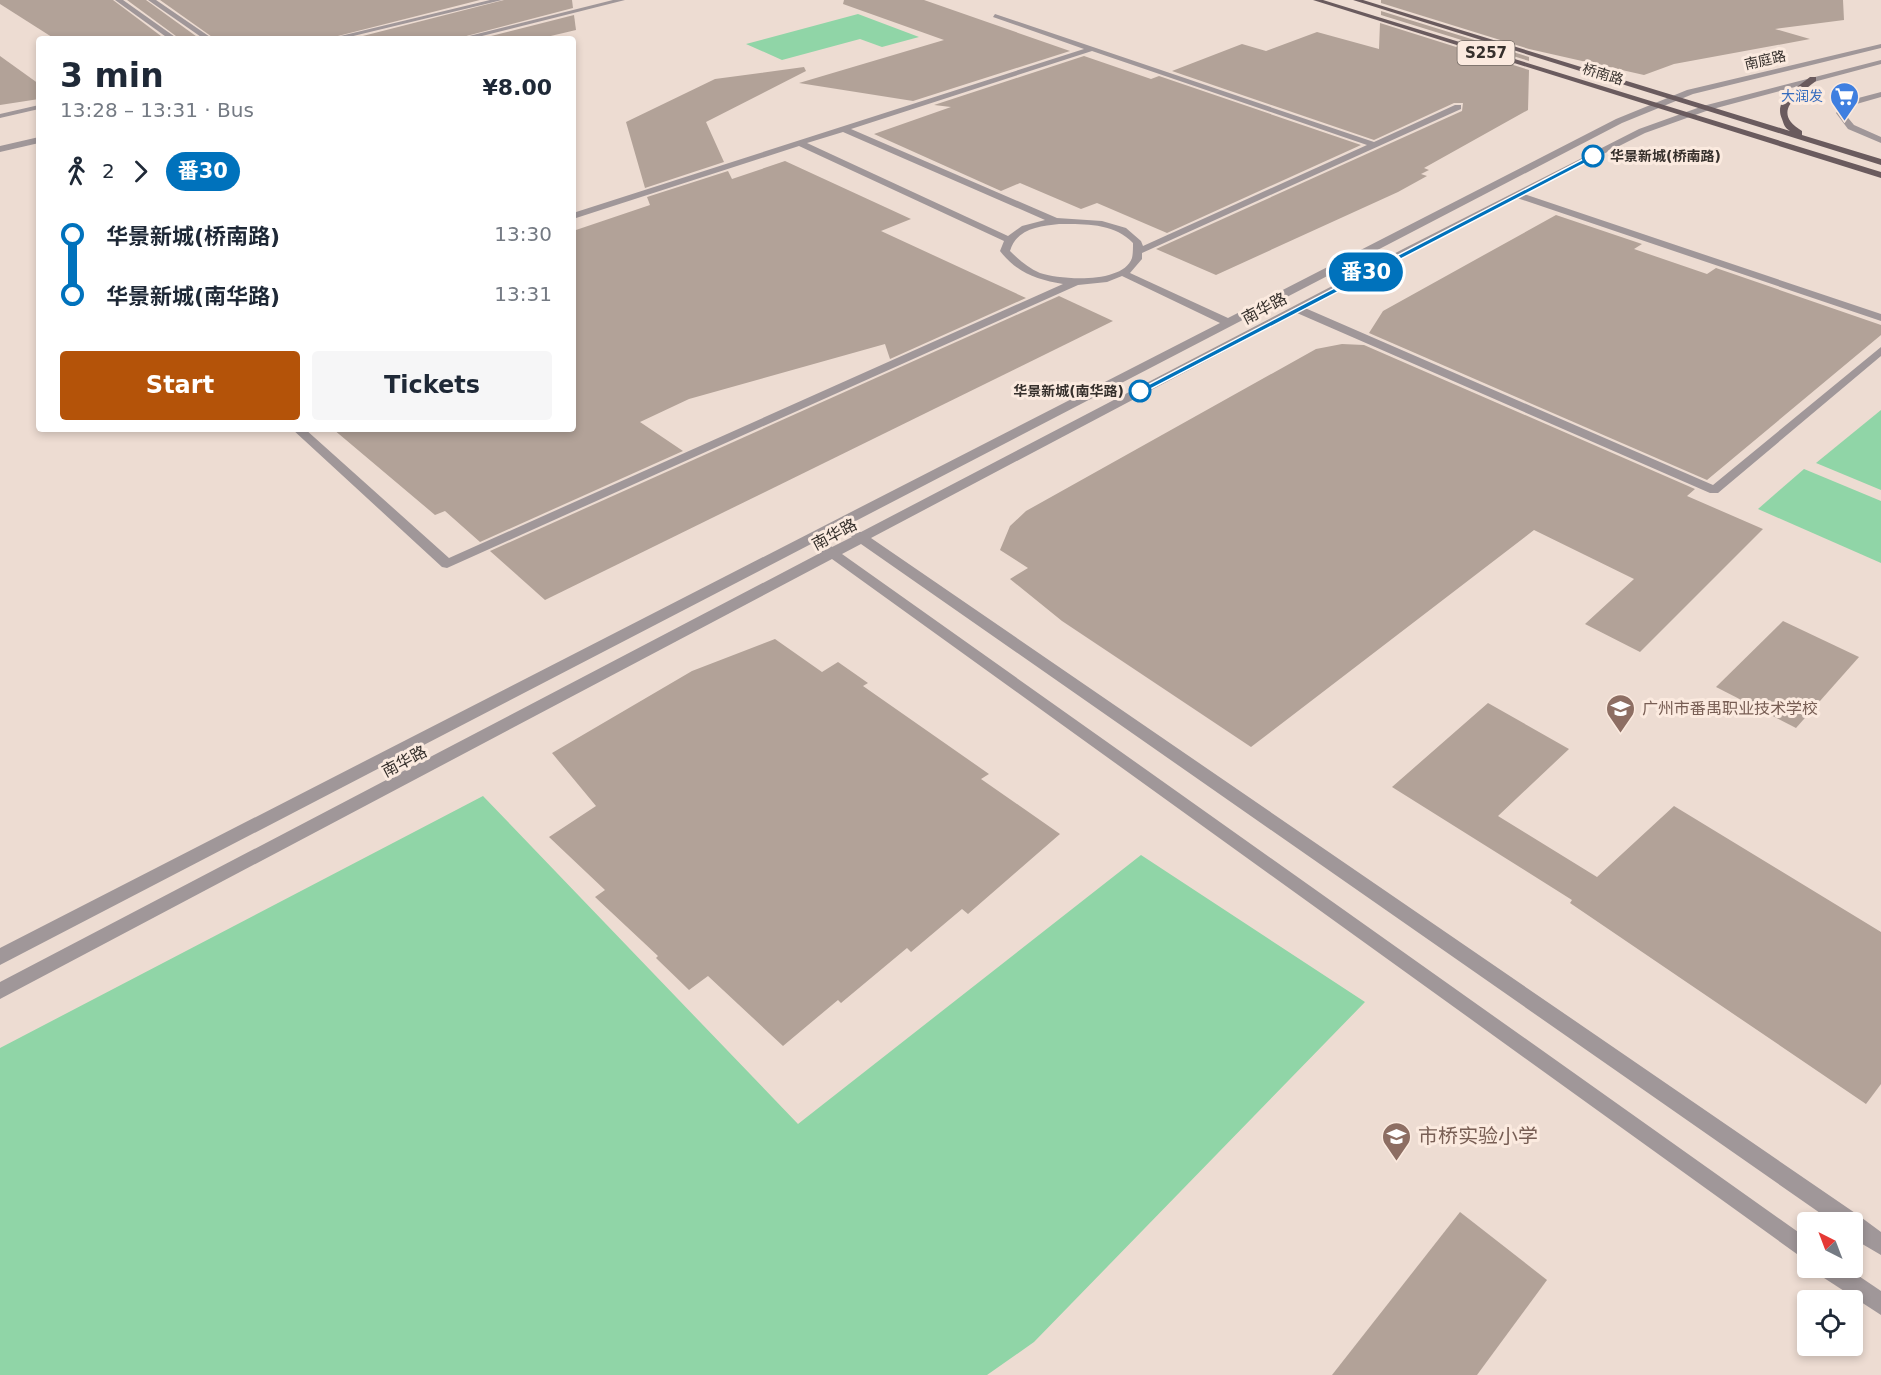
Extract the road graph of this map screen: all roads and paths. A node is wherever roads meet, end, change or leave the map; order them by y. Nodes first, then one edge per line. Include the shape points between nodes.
1 (118, 0) edge
2 (151, 0) edge
3 (500, 0) edge
4 (622, 0) edge
5 (1316, 0) edge
6 (1356, 0) edge
7 (995, 16) dead end
8 (170, 36) edge
9 (205, 36) edge
10 (345, 36) edge
11 (473, 36) edge
12 (1881, 46) edge
13 (1091, 49) junction
14 (1881, 62) edge
15 (1813, 79) junction
16 (1881, 94) edge
17 (1672, 97) junction
18 (1656, 104) junction
19 (1458, 107) dead end
20 (36, 108) edge
21 (1706, 108) junction
22 (1686, 114) junction
23 (0, 116) edge
24 (844, 129) junction
25 (1810, 140) junction
26 (1881, 140) edge
27 (36, 141) edge
28 (800, 143) junction
29 (1372, 144) junction
30 (0, 149) edge
31 (1881, 162) edge
32 (1881, 175) edge
33 (1517, 195) junction
34 (576, 215) edge
35 (1055, 221) junction
36 (1008, 240) junction
37 (1140, 251) junction
38 (1123, 273) junction
39 (1075, 282) junction
40 (1298, 309) junction
41 (1881, 318) edge
42 (1229, 323) junction
43 (1881, 350) edge
44 (301, 432) edge
45 (842, 523) junction
46 (862, 538) junction
47 (812, 539) junction
48 (833, 554) junction
49 (0, 957) edge
50 (0, 991) edge
51 (1834, 1212) edge
52 (1863, 1232) edge
53 (1797, 1244) edge
54 (1881, 1244) edge
55 (1843, 1278) edge
56 (1881, 1305) edge

1 - 8 street
2 - 9 street
3 - 10 street
4 - 11 street
5 - 18 main road, 桥南路 / S257
6 - 17 main road, 桥南路 / S257
7 - 13 street
12 - 17 street, 南庭路
13 - 24 street
13 - 29 street
14 - 15 street, 南庭路
15 - 21 street, 南庭路
15 - 25 main road via 1786,101 1783,113 1789,127
16 - 26 street via 1850,103 1840,113 1849,125
17 - 18 street, 南庭路
17 - 21 main road, 桥南路 / S257
18 - 22 main road, 桥南路 / S257
18 - 42 street, 南华路
19 - 29 street
20 - 23 street
21 - 22 street, 南庭路
21 - 25 main road, 桥南路 / S257
22 - 32 main road, 桥南路 / S257
22 - 33 street, 南华路 via 1638,133
24 - 28 street
24 - 35 street
25 - 31 main road, 桥南路 / S257
27 - 30 street
28 - 34 street
28 - 36 street
29 - 37 street
33 - 40 street, 南华路
33 - 41 street
35 - 36 street via 1030,226
35 - 37 street via 1117,228 1135,238
36 - 39 street via 1005,251 1017,267 1043,278
37 - 38 street via 1133,267
38 - 39 street
38 - 42 street
39 - 44 street via 447,564
40 - 43 street via 1714,490
40 - 46 street, 南华路
42 - 45 street, 南华路
45 - 46 street
45 - 47 street, 南华路
46 - 48 street, 南华路
46 - 51 street
47 - 48 street
47 - 49 street, 南华路
48 - 50 street, 南华路
48 - 53 street
52 - 54 street
55 - 56 street

